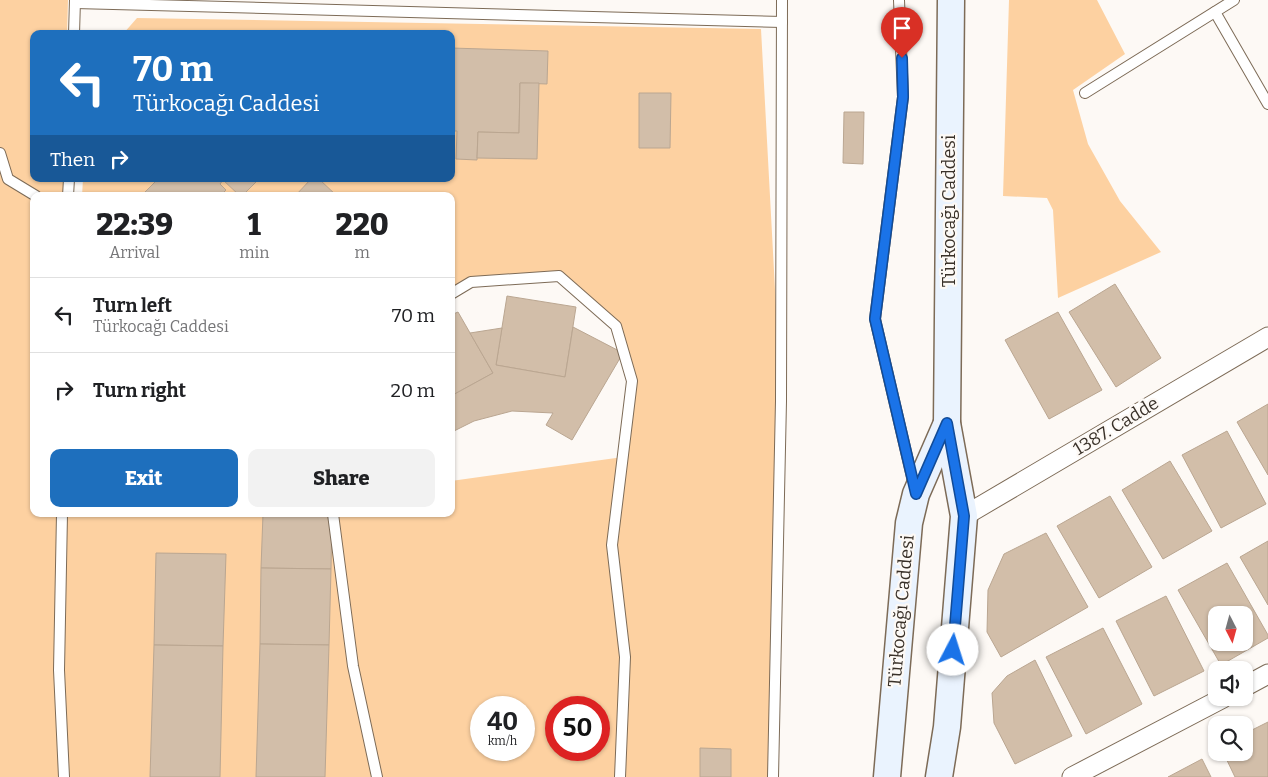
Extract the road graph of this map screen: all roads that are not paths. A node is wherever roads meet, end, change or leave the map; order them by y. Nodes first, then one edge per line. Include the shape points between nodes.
1 (782, 0) edge
2 (899, 0) edge
3 (951, 0) edge
4 (1234, 0) edge
5 (75, 2) edge
6 (1215, 12) junction
7 (782, 22) junction
8 (74, 30) edge
9 (1085, 93) dead end
10 (1268, 104) edge
11 (0, 153) edge
12 (30, 192) edge
13 (455, 292) edge
14 (1268, 337) edge
15 (947, 423) junction
16 (916, 494) junction
17 (964, 516) junction
18 (62, 517) edge
19 (333, 517) edge
20 (1268, 674) edge
21 (1253, 682) edge
22 (1208, 706) edge
23 (1078, 776) edge
24 (64, 777) edge
25 (377, 777) edge
26 (620, 777) edge
27 (773, 777) edge
28 (887, 777) edge
29 (939, 777) edge

1 - 7 lane
2 - 16 lane via 903,97 875,319
3 - 15 main road, Türkocağı Caddesi
4 - 6 lane
5 - 7 lane
5 - 8 lane
6 - 9 lane
6 - 10 lane
7 - 27 lane via 781,401
11 - 12 lane via 8,179
13 - 26 lane via 471,282 559,276 616,326 632,381 612,545 625,657
14 - 17 street, 1387. Cadde
15 - 16 main road, Türkocağı Caddesi
15 - 17 main road, Türkocağı Caddesi
16 - 28 main road, Türkocağı Caddesi via 908,523
17 - 29 main road, Türkocağı Caddesi via 947,727
18 - 24 lane via 59,670
19 - 25 lane via 353,666
20 - 21 street
22 - 23 street

